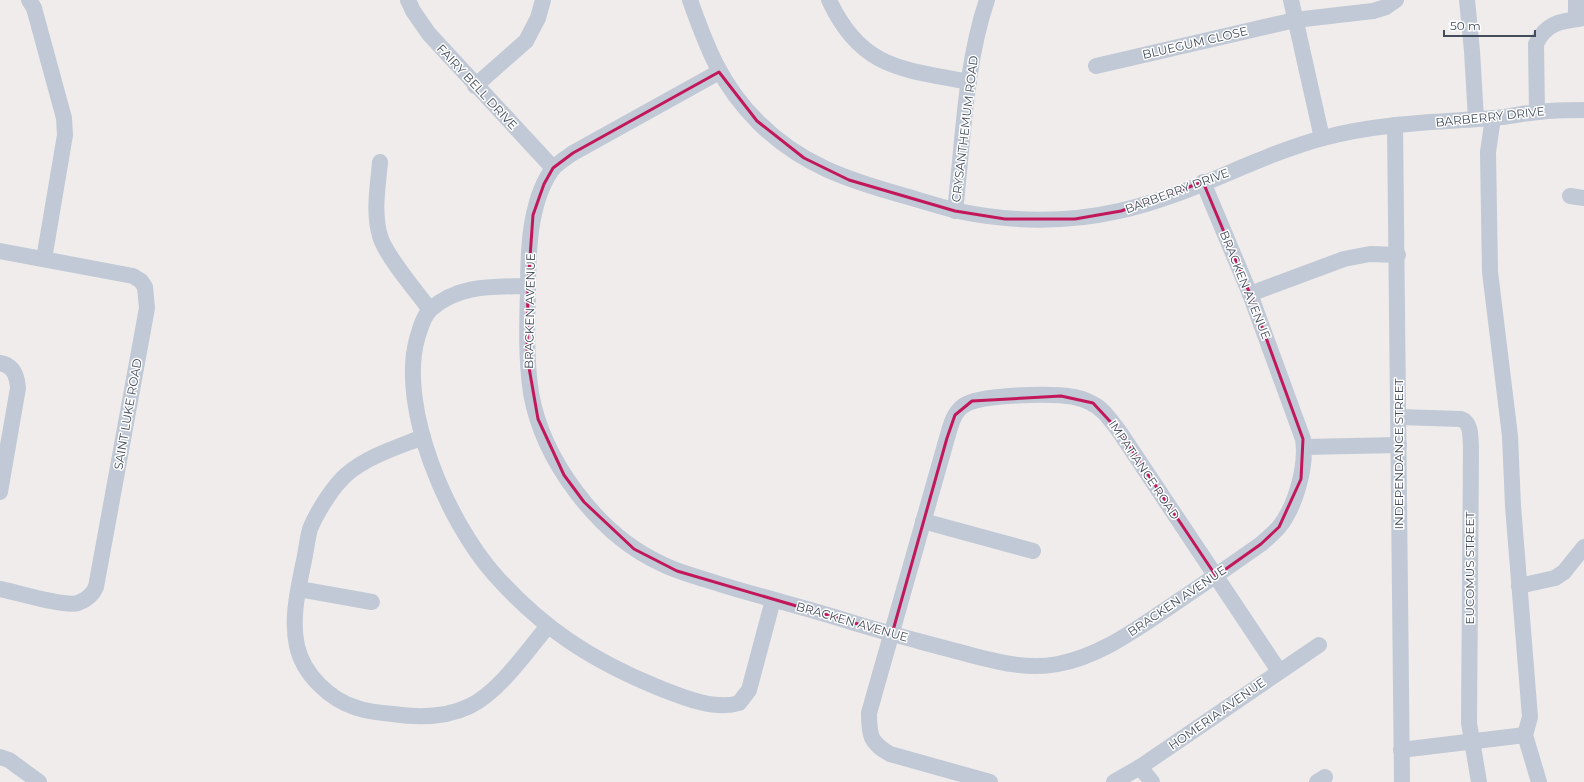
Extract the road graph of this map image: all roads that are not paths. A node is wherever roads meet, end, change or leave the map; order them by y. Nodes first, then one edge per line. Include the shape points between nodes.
1 (29, 0) edge
2 (408, 0) edge
3 (543, 0) edge
4 (690, 0) edge
5 (829, 0) edge
6 (987, 0) edge
7 (1291, 0) edge
8 (1396, 0) edge
9 (1467, 0) edge
10 (1576, 0) edge
11 (1580, 19) edge
12 (1295, 20) junction
13 (1096, 66) dead end
14 (719, 72) junction
15 (969, 82) junction
16 (475, 86) junction
17 (1584, 110) edge
18 (1537, 112) junction
19 (1492, 118) junction
20 (1476, 119) junction
21 (1396, 125) junction
22 (1322, 138) junction
23 (380, 162) dead end
24 (553, 168) junction
25 (1203, 182) junction
26 (956, 211) junction
27 (0, 251) edge
28 (1398, 255) junction
29 (44, 259) junction
30 (528, 286) junction
31 (1250, 294) junction
32 (430, 310) junction
33 (0, 363) edge
34 (1399, 417) junction
35 (423, 436) junction
36 (1399, 445) junction
37 (1304, 447) junction
38 (0, 492) edge
39 (924, 521) junction
40 (1584, 546) edge
41 (1034, 551) dead end
42 (1216, 576) junction
43 (1519, 586) junction
44 (0, 588) edge
45 (298, 589) junction
46 (772, 600) junction
47 (372, 602) dead end
48 (548, 626) junction
49 (892, 634) junction
50 (1319, 645) dead end
51 (1279, 671) junction
52 (1525, 735) junction
53 (1471, 741) junction
54 (1401, 750) junction
55 (0, 756) edge
56 (1140, 767) junction
57 (39, 782) edge
58 (990, 782) edge
59 (1114, 782) edge
60 (1152, 782) edge
61 (1402, 782) edge
62 (1479, 782) edge
63 (1539, 782) edge

1 - 29 street via 34,8 64,124 63,156
2 - 16 street, FAIRY BELL DRIVE via 429,34
3 - 16 street via 538,18 526,41
4 - 14 street, BARBERRY DRIVE
5 - 15 street via 837,18 850,36 862,48 883,61 902,69
6 - 15 street, CRYSANTHEMUM ROAD
7 - 12 street
8 - 12 street, BLUEGUM CLOSE via 1386,7 1373,11
9 - 20 street
10 - 11 street
11 - 18 street via 1556,23 1540,34 1536,44
12 - 13 street, BLUEGUM CLOSE
12 - 22 street
14 - 24 street, BRACKEN AVENUE via 573,153
14 - 26 street, BARBERRY DRIVE via 757,121 780,142 820,168 849,180
15 - 26 street, CRYSANTHEMUM ROAD
16 - 24 street, FAIRY BELL DRIVE
17 - 18 street, BARBERRY DRIVE
18 - 19 street, BARBERRY DRIVE
19 - 20 street, BARBERRY DRIVE
19 - 43 street via 1488,152 1490,272 1510,436
20 - 21 street, BARBERRY DRIVE
21 - 22 street, BARBERRY DRIVE
21 - 28 street, INDEPENDANCE STREET
22 - 25 street, BARBERRY DRIVE
23 - 32 street via 377,205 380,237 385,249
24 - 30 street, BRACKEN AVENUE via 544,184 533,215
25 - 26 street, BARBERRY DRIVE via 1165,198 1121,211 1075,218 1006,218
25 - 31 street, BRACKEN AVENUE
27 - 29 street, SAINT LUKE ROAD
28 - 31 street via 1370,254 1344,259
28 - 34 street, INDEPENDANCE STREET
29 - 44 street, SAINT LUKE ROAD via 134,276 145,287 147,308 101,567 93,593 77,603 65,603
30 - 32 street via 462,290
30 - 46 street, BRACKEN AVENUE via 527,356 538,419 564,475 584,502 612,531 634,549 658,563
31 - 37 street, BRACKEN AVENUE
32 - 35 street via 421,324 414,352 413,387
33 - 38 street via 12,368 16,373 18,388
34 - 36 street, INDEPENDANCE STREET
34 - 53 street, EUCOMUS STREET via 1461,419 1469,429
35 - 45 street via 365,461 347,474 332,491 310,529
35 - 48 street via 435,473 462,530 493,573
36 - 37 street
36 - 54 street, INDEPENDANCE STREET
37 - 42 street, BRACKEN AVENUE via 1301,479 1287,515 1279,527 1261,544
39 - 41 street
39 - 42 street, IMPATIANCE ROAD via 947,438 955,415 962,406 972,401 990,398 1075,397 1097,406 1119,431
39 - 49 street, IMPATIANCE ROAD
40 - 43 street via 1564,572 1555,578
42 - 49 street, BRACKEN AVENUE via 1112,645 1079,659 1056,664 1019,666
42 - 51 street, IMPATIANCE ROAD
43 - 52 street via 1530,717
45 - 47 street
45 - 48 street via 295,613 296,645 306,666 320,686 339,701 374,712 417,717 435,716 470,706 495,688
46 - 48 street via 750,690 739,703 732,705 704,702 670,692 618,671
46 - 49 street, BRACKEN AVENUE
49 - 58 street via 869,713 869,730 875,743 890,754
50 - 51 street, HOMERIA AVENUE
51 - 56 street, HOMERIA AVENUE
52 - 53 street
52 - 63 street
53 - 54 street
53 - 62 street, EUCOMUS STREET
54 - 61 street, INDEPENDANCE STREET
55 - 57 street
56 - 59 street, HOMERIA AVENUE
56 - 60 street

